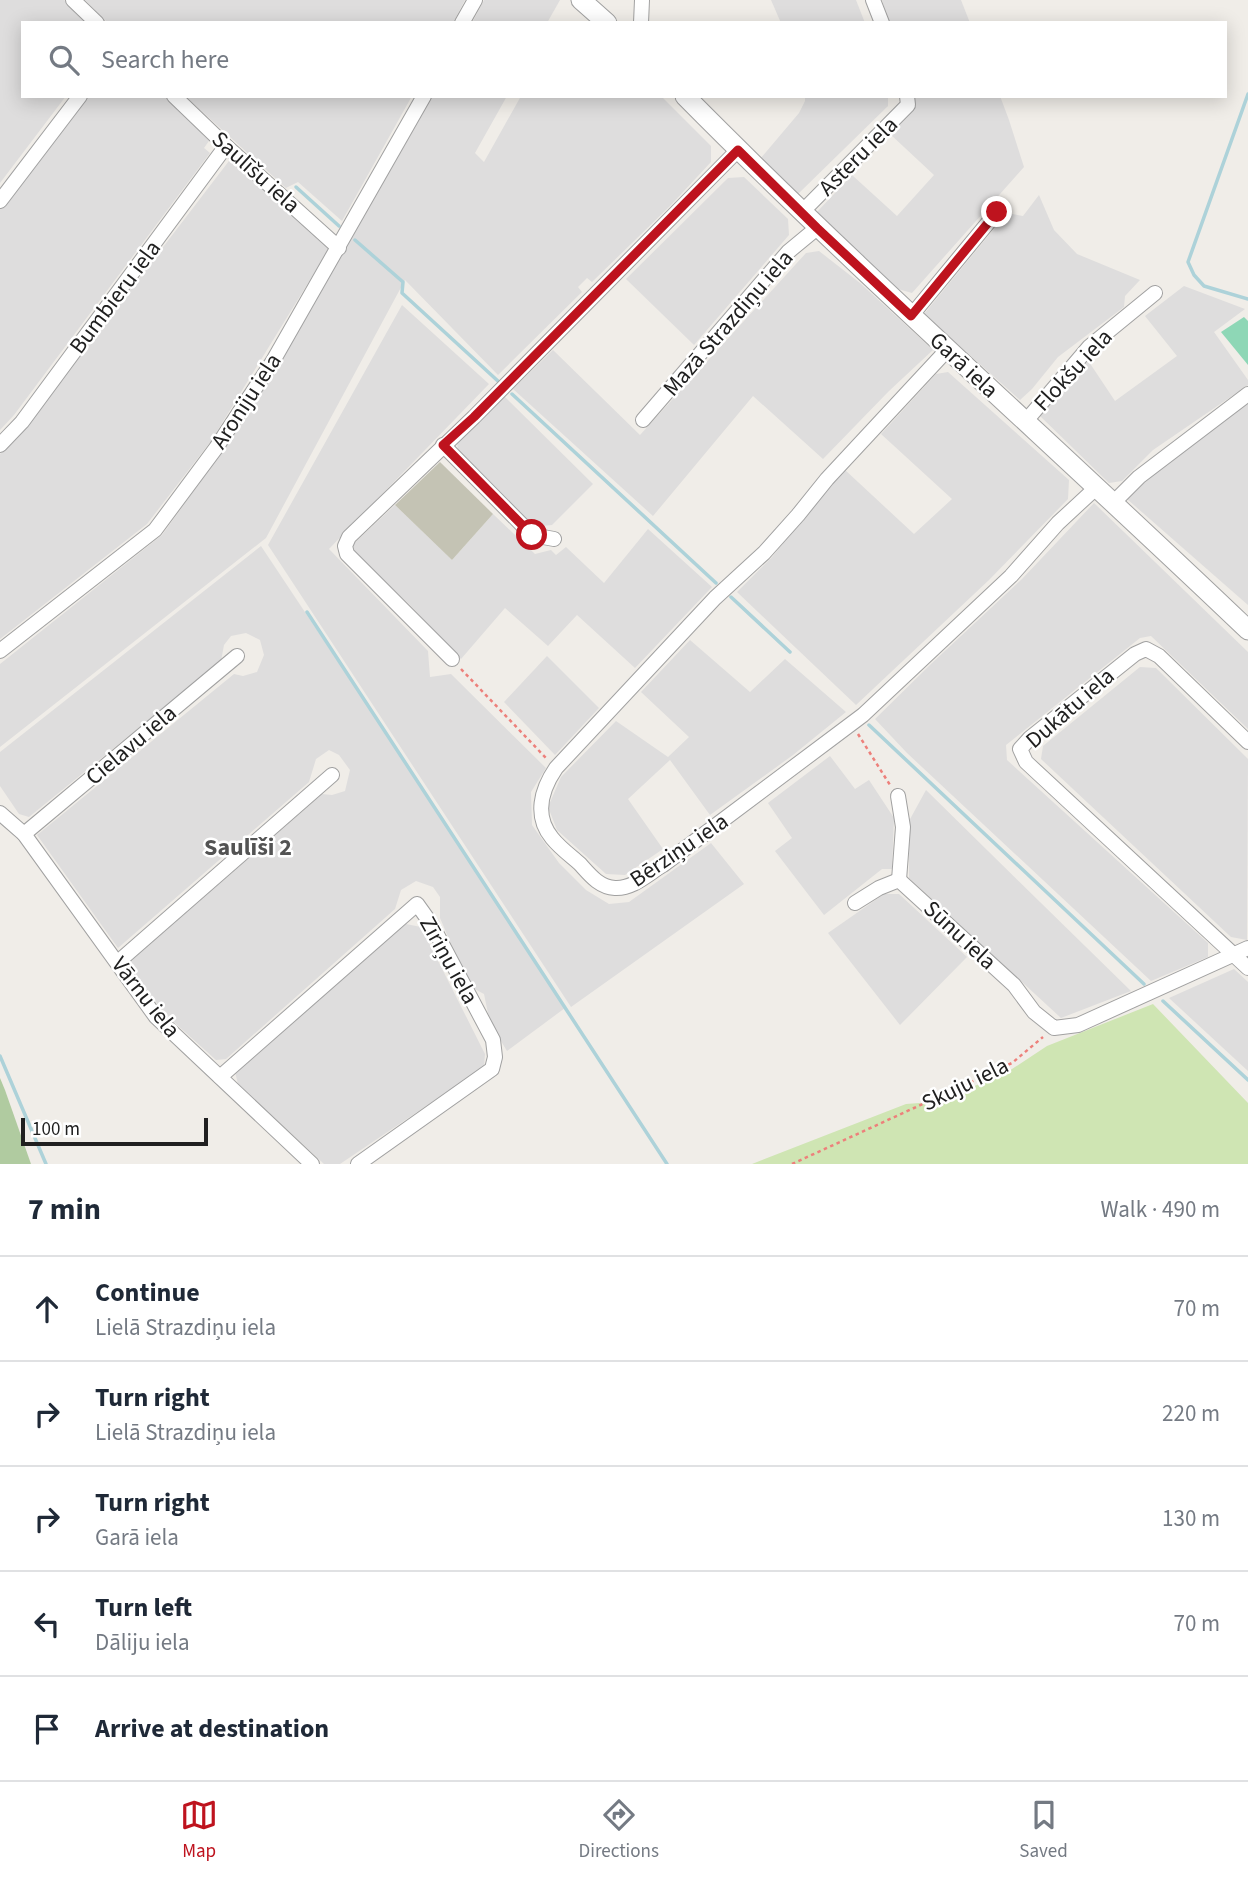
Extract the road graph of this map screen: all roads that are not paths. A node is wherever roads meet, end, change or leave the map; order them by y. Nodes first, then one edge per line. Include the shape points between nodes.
1 (73, 0) edge
2 (475, 0) edge
3 (581, 0) edge
4 (642, 0) edge
5 (873, 0) edge
6 (95, 21) edge
7 (464, 21) edge
8 (605, 21) edge
9 (641, 21) edge
10 (881, 21) edge
11 (78, 98) edge
12 (176, 98) edge
13 (423, 98) edge
14 (687, 98) edge
15 (907, 98) edge
16 (226, 146) junction
17 (738, 150) junction
18 (0, 201) edge
19 (802, 212) junction
20 (997, 212) dead end
21 (817, 228) junction
22 (339, 248) junction
23 (1155, 293) dead end
24 (911, 316) junction
25 (947, 350) junction
26 (1248, 394) edge
27 (643, 420) dead end
28 (1025, 422) junction
29 (0, 445) edge
30 (443, 445) junction
31 (1097, 487) junction
32 (1114, 502) junction
33 (554, 539) dead end
34 (1248, 629) edge
35 (0, 651) edge
36 (237, 656) dead end
37 (452, 659) road end
38 (1248, 742) edge
39 (332, 775) dead end
40 (898, 796) road end
41 (0, 813) edge
42 (24, 834) junction
43 (899, 880) junction
44 (855, 903) dead end
45 (1248, 948) edge
46 (1233, 955) junction
47 (118, 962) junction
48 (1248, 968) edge
49 (220, 1077) junction
50 (312, 1164) edge
51 (358, 1164) edge

1 - 6 street
2 - 7 street
3 - 8 street
4 - 9 street
5 - 10 street
11 - 18 street
12 - 16 street, Saulīšu iela
13 - 22 street, Aroniju iela
14 - 17 street, Garā iela
15 - 19 street, Asteru iela via 908,105
16 - 22 street, Saulīšu iela
16 - 29 street, Bumbieru iela via 22,422
17 - 19 street, Garā iela
17 - 30 street
19 - 21 street, Garā iela
20 - 24 street
21 - 24 street, Garā iela
21 - 27 street, Mazā Strazdiņu iela via 788,252
22 - 35 street, Aroniju iela via 216,449 155,530
23 - 28 street, Flokšu iela via 1089,347
24 - 25 street, Garā iela
25 - 28 street, Garā iela
25 - 31 street, Bērziņu iela via 764,553 715,598 547,781 541,799 544,824 552,838 602,885 629,887 863,715 1011,576
26 - 32 street via 1139,477
28 - 31 street, Garā iela
30 - 33 street via 532,535
30 - 37 street via 345,546 347,554
31 - 32 street, Garā iela
32 - 34 street, Garā iela
36 - 42 street, Cielavu iela
38 - 46 street, Dukātu iela via 1159,656 1146,649 1135,653 1020,749 1026,762
39 - 47 street
40 - 43 street via 903,827
41 - 42 street, Vārnu iela
42 - 47 street, Vārnu iela
43 - 44 street
43 - 46 street, Sūnu iela via 1054,1028 1077,1025
45 - 46 street
46 - 48 street
47 - 49 street, Vārnu iela via 156,1017
49 - 50 street, Vārnu iela
49 - 51 street, Zīriņu iela via 417,904 493,1040 495,1057 492,1069

